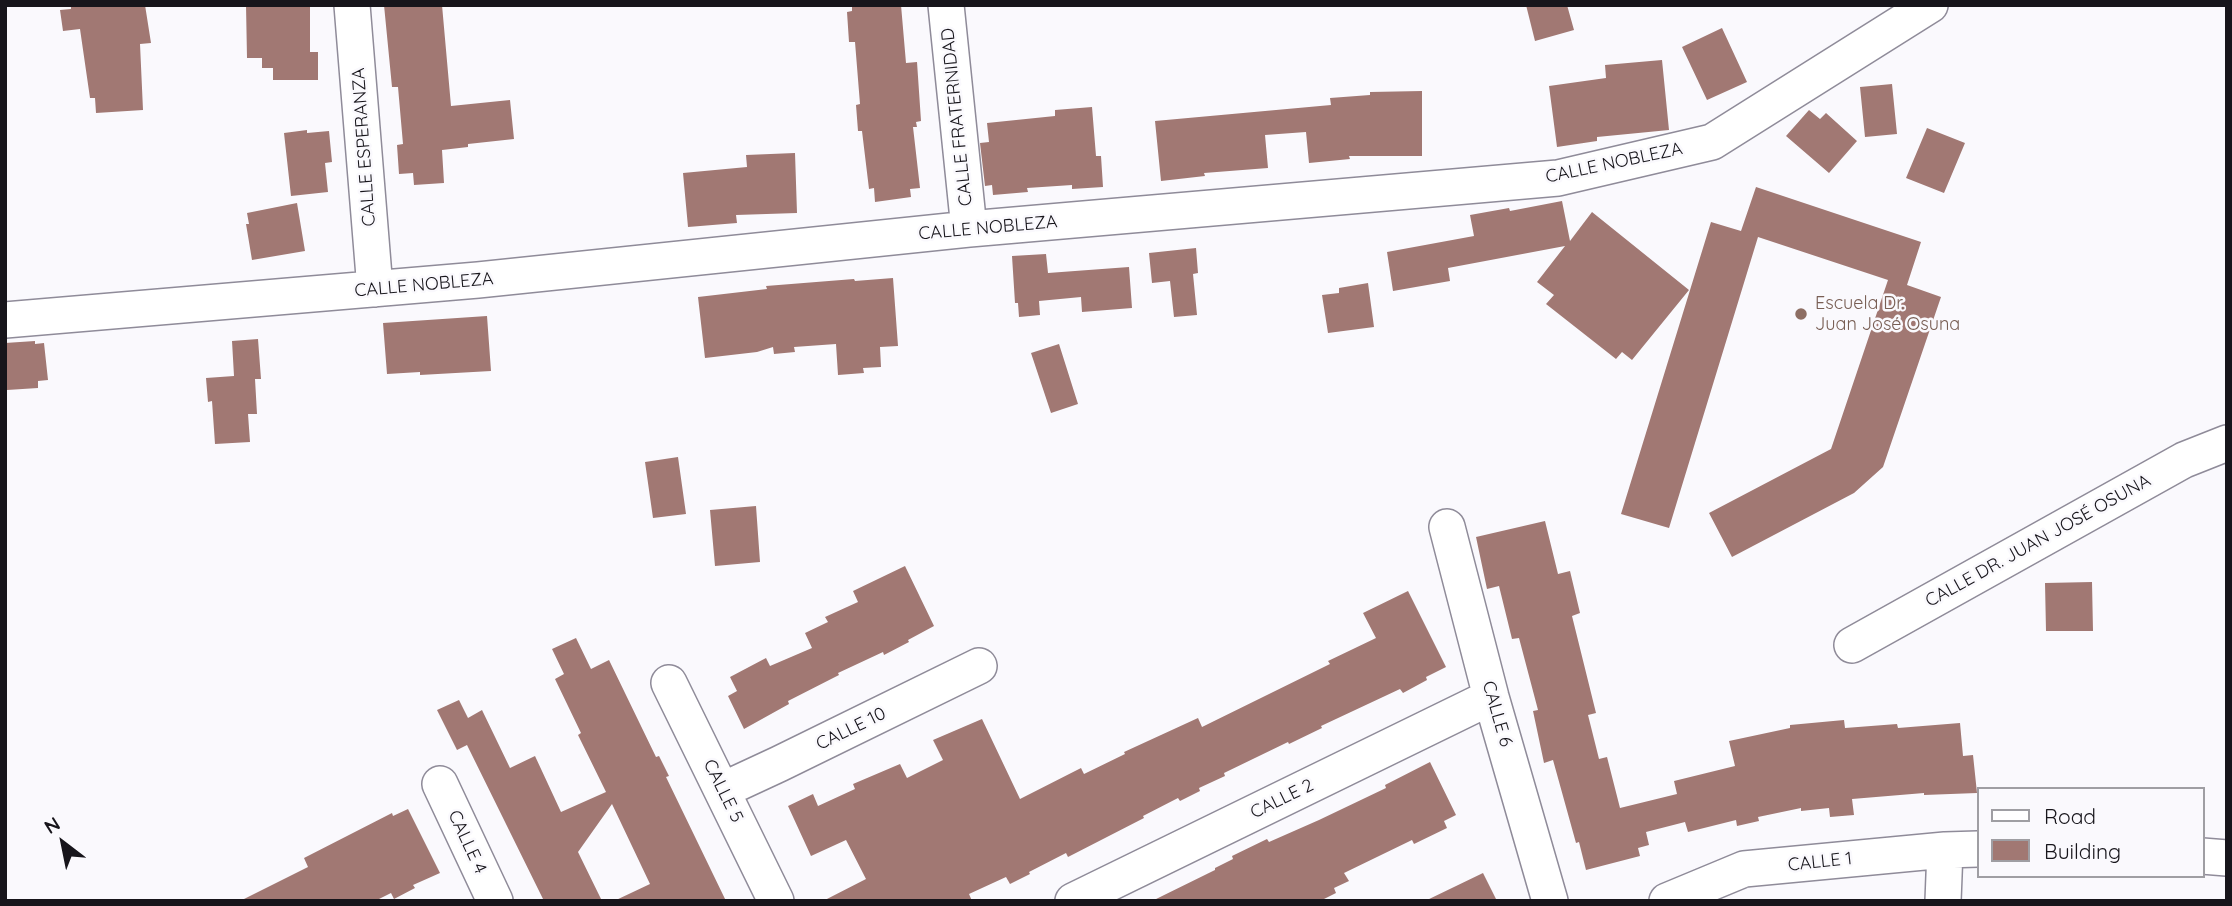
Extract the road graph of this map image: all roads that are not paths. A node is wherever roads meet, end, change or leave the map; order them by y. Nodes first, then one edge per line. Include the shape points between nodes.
1 (352, 5) edge
2 (946, 5) edge
3 (1930, 5) edge
4 (969, 229) junction
5 (375, 289) junction
6 (5, 320) edge
7 (2227, 443) edge
8 (1447, 527) dead end
9 (1852, 645) dead end
10 (979, 666) dead end
11 (669, 683) dead end
12 (1492, 697) junction
13 (440, 784) dead end
14 (723, 790) junction
15 (1961, 849) edge
16 (2204, 856) edge
17 (2227, 858) edge
18 (493, 900) edge
19 (776, 901) edge
20 (1073, 901) edge
21 (1550, 901) edge
22 (1667, 901) edge
23 (1942, 901) edge

1 - 5 street, CALLE ESPERANZA
2 - 4 street, CALLE FRATERNIDAD
3 - 4 street, CALLE NOBLEZA via 1712,142 1571,175
4 - 5 street, CALLE NOBLEZA
5 - 6 street, CALLE NOBLEZA
7 - 9 street, CALLE DR. JUAN JOSÉ OSUNA via 2184,460
8 - 12 street, CALLE 6
10 - 14 street, CALLE 10
11 - 14 street, CALLE 5
12 - 20 street, CALLE 2
12 - 21 street, CALLE 6
13 - 18 street, CALLE 4
14 - 19 street, CALLE 5
15 - 22 street, CALLE 1 via 1744,869
15 - 23 street
16 - 17 street

